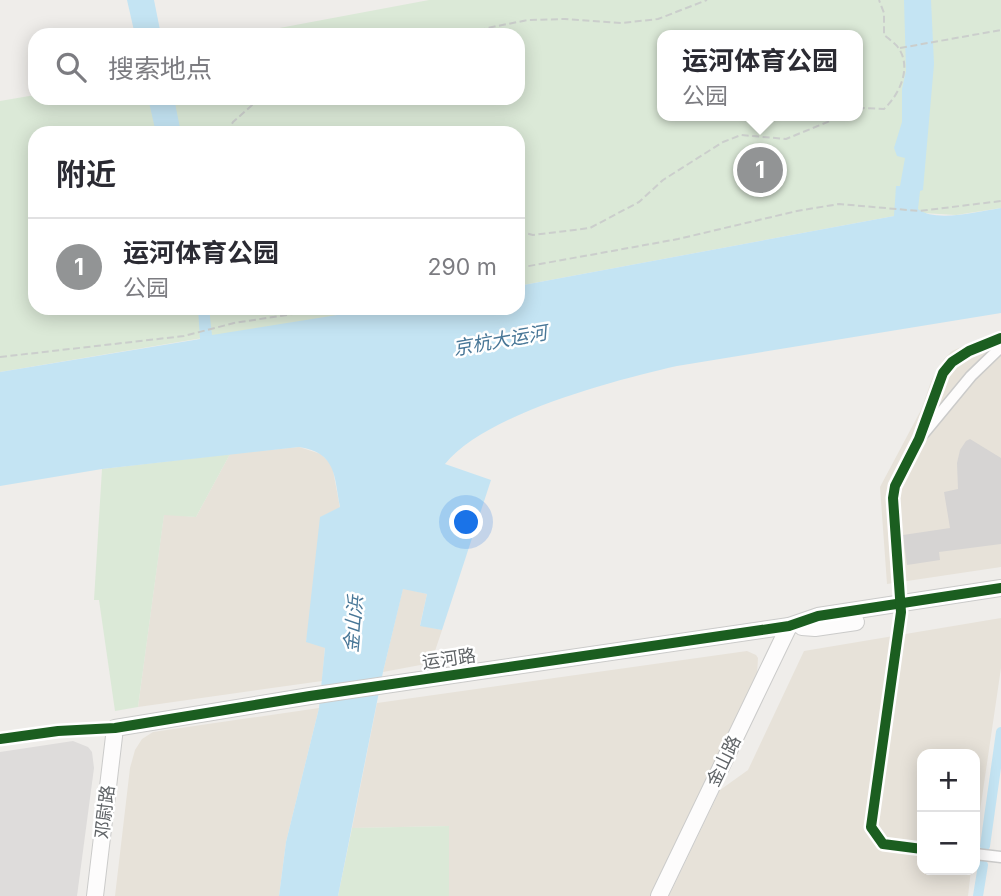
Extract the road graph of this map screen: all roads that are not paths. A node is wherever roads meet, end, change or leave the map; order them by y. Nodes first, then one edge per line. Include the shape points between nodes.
1 (1001, 338) edge
2 (1001, 347) edge
3 (919, 439) junction
4 (1001, 588) edge
5 (1001, 598) edge
6 (901, 609) junction
7 (789, 626) junction
8 (115, 728) junction
9 (0, 739) edge
10 (917, 848) edge
11 (980, 855) edge
12 (1001, 857) edge
13 (96, 896) edge
14 (659, 896) edge

1 - 3 street via 969,351 943,373
2 - 3 street
3 - 6 street via 893,498
4 - 6 street, 运河路
5 - 6 street, 运河路
6 - 7 street, 运河路 via 815,628
6 - 10 street via 871,828 883,845
7 - 8 street, 运河路
7 - 14 street, 金山路
8 - 9 street
8 - 13 street, 邓尉路
11 - 12 street

